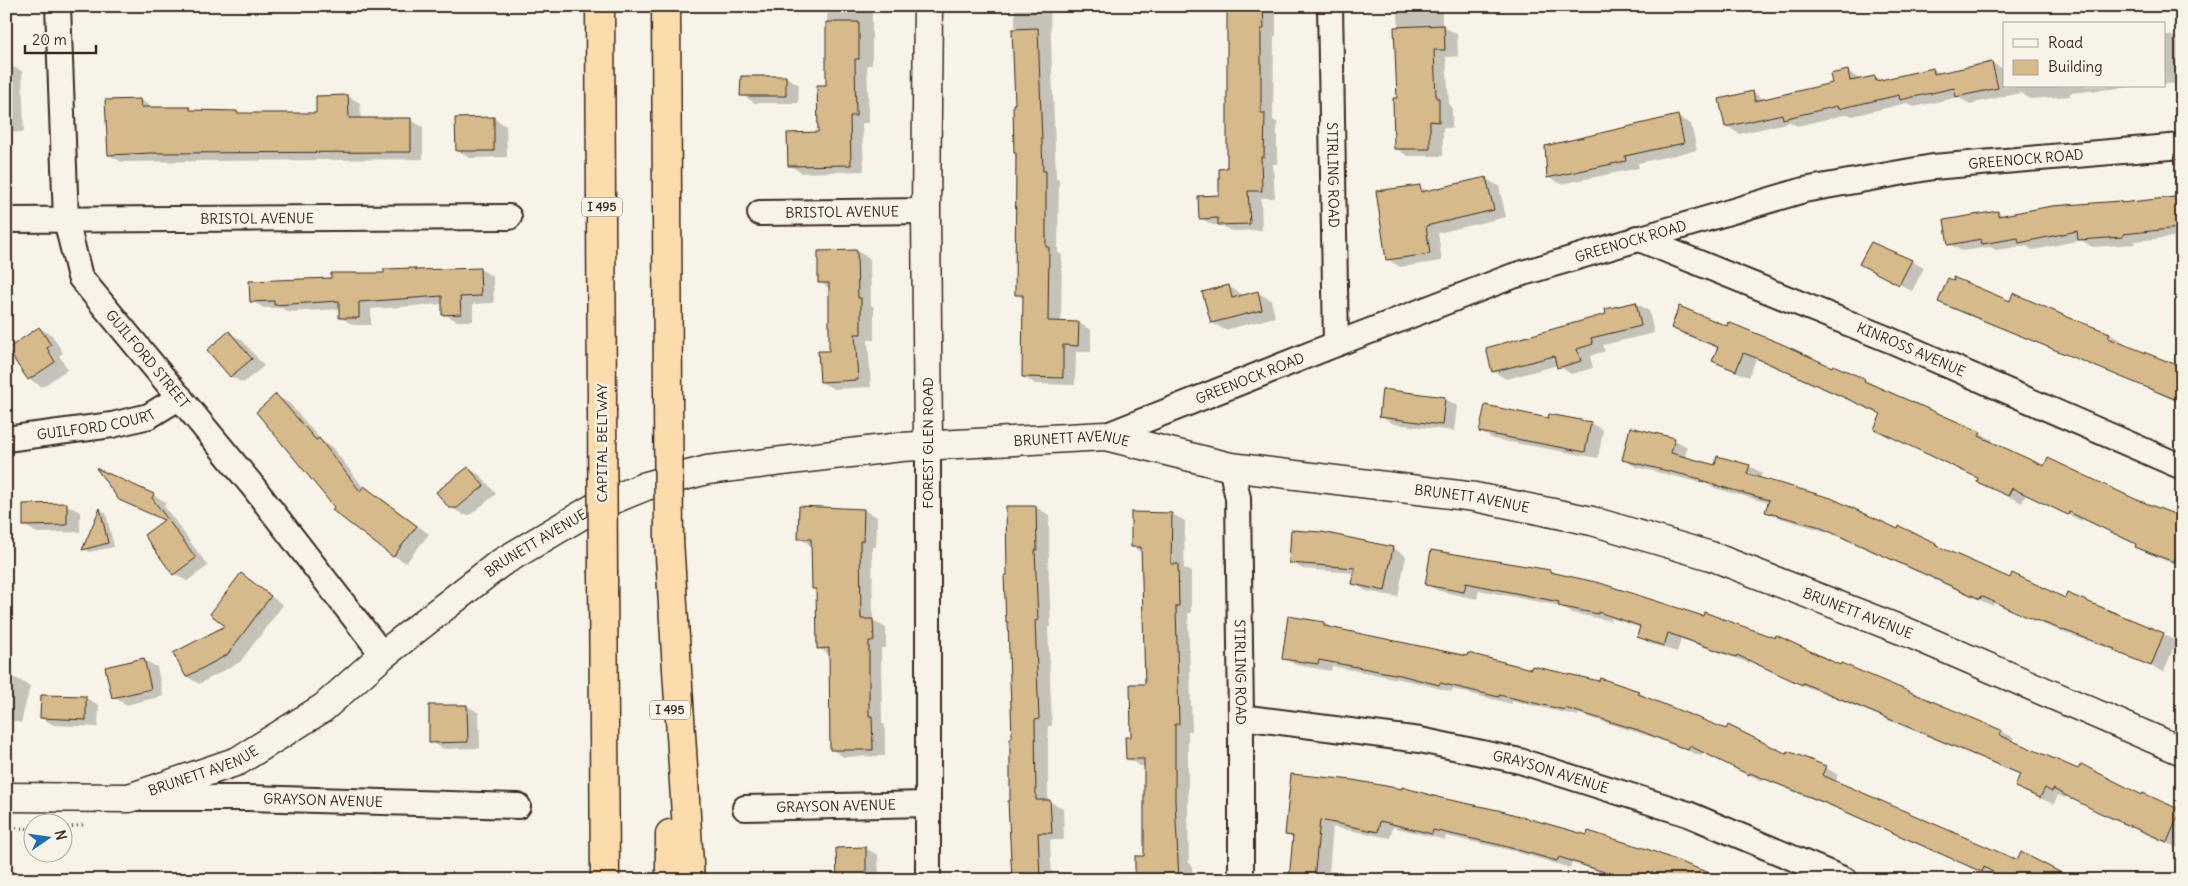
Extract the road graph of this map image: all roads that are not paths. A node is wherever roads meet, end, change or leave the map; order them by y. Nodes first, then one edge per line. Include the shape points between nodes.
1 (58, 6) edge
2 (600, 6) edge
3 (666, 6) edge
4 (928, 6) edge
5 (1330, 6) edge
6 (2182, 146) edge
7 (926, 211) junction
8 (760, 212) dead end
9 (509, 217) dead end
10 (6, 220) edge
11 (66, 220) junction
12 (1637, 238) junction
13 (1336, 344) junction
14 (180, 397) junction
15 (1105, 436) junction
16 (6, 438) edge
17 (928, 445) junction
18 (1231, 467) junction
19 (2182, 467) edge
20 (669, 540) junction
21 (383, 655) junction
22 (1241, 717) junction
23 (2182, 751) edge
24 (6, 797) edge
25 (129, 798) junction
26 (928, 804) junction
27 (518, 806) dead end
28 (746, 808) dead end
29 (605, 880) edge
30 (670, 880) edge
31 (690, 880) edge
32 (928, 880) edge
33 (1240, 880) edge
34 (1845, 880) edge

1 - 11 street, GUILFORD STREET
2 - 29 highway, CAPITAL BELTWAY / I 495, bridge
3 - 20 highway, I 495, bridge
4 - 7 street, FOREST GLEN ROAD
5 - 13 street, STIRLING ROAD
6 - 12 street, GREENOCK ROAD via 1933,167 1804,190
7 - 8 street, BRISTOL AVENUE
7 - 17 street, FOREST GLEN ROAD
9 - 11 street, BRISTOL AVENUE
10 - 11 street, BRISTOL AVENUE
11 - 14 street, GUILFORD STREET via 80,276
12 - 13 street, GREENOCK ROAD via 1513,276
12 - 19 street, KINROSS AVENUE via 1890,340
13 - 15 street, GREENOCK ROAD
14 - 16 street, GUILFORD COURT via 149,416 112,425
14 - 21 street, GUILFORD STREET
15 - 17 street, BRUNETT AVENUE
15 - 18 street, BRUNETT AVENUE
17 - 21 street, BRUNETT AVENUE via 707,470 646,486 597,506 499,564
17 - 26 street, FOREST GLEN ROAD
18 - 22 street, STIRLING ROAD via 1238,498
18 - 23 street, BRUNETT AVENUE via 1475,497 1592,521 1692,551 1909,633
20 - 30 highway, I 495
20 - 31 highway
21 - 25 street, BRUNETT AVENUE via 323,708 238,761
22 - 33 street, STIRLING ROAD
22 - 34 street, GRAYSON AVENUE via 1420,740 1520,761 1688,814
24 - 25 street, BRUNETT AVENUE
25 - 27 street, GRAYSON AVENUE
26 - 28 street, GRAYSON AVENUE
26 - 32 street, FOREST GLEN ROAD

